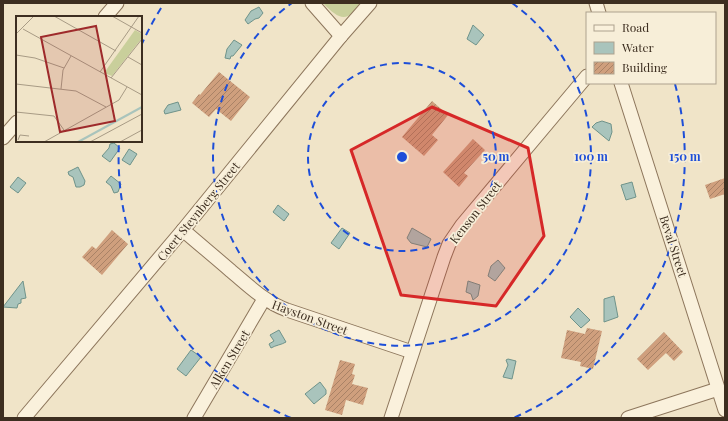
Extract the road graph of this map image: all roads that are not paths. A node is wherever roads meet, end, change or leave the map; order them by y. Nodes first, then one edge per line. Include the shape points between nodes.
1 (117, 3) edge
2 (312, 3) edge
3 (370, 3) edge
4 (106, 16) edge
5 (341, 36) junction
6 (586, 77) edge
7 (621, 84) edge
8 (16, 123) edge
9 (3, 138) edge
10 (183, 230) junction
11 (264, 299) junction
12 (412, 352) junction
13 (718, 389) junction
14 (725, 410) edge
15 (24, 418) edge
16 (194, 418) edge
17 (391, 418) edge
18 (628, 418) edge

1 - 4 street
2 - 5 street
3 - 5 street, Coert Steynberg Street
5 - 10 street, Coert Steynberg Street
6 - 12 street, Kenson Street via 454,236 444,257
7 - 13 street, Beval Street
8 - 9 street
10 - 11 street, Hayston Street
10 - 15 street, Coert Steynberg Street
11 - 12 street, Hayston Street via 287,310
11 - 16 street, Alken Street
12 - 17 street, Kenson Street
13 - 14 street, Beval Street
13 - 18 street

